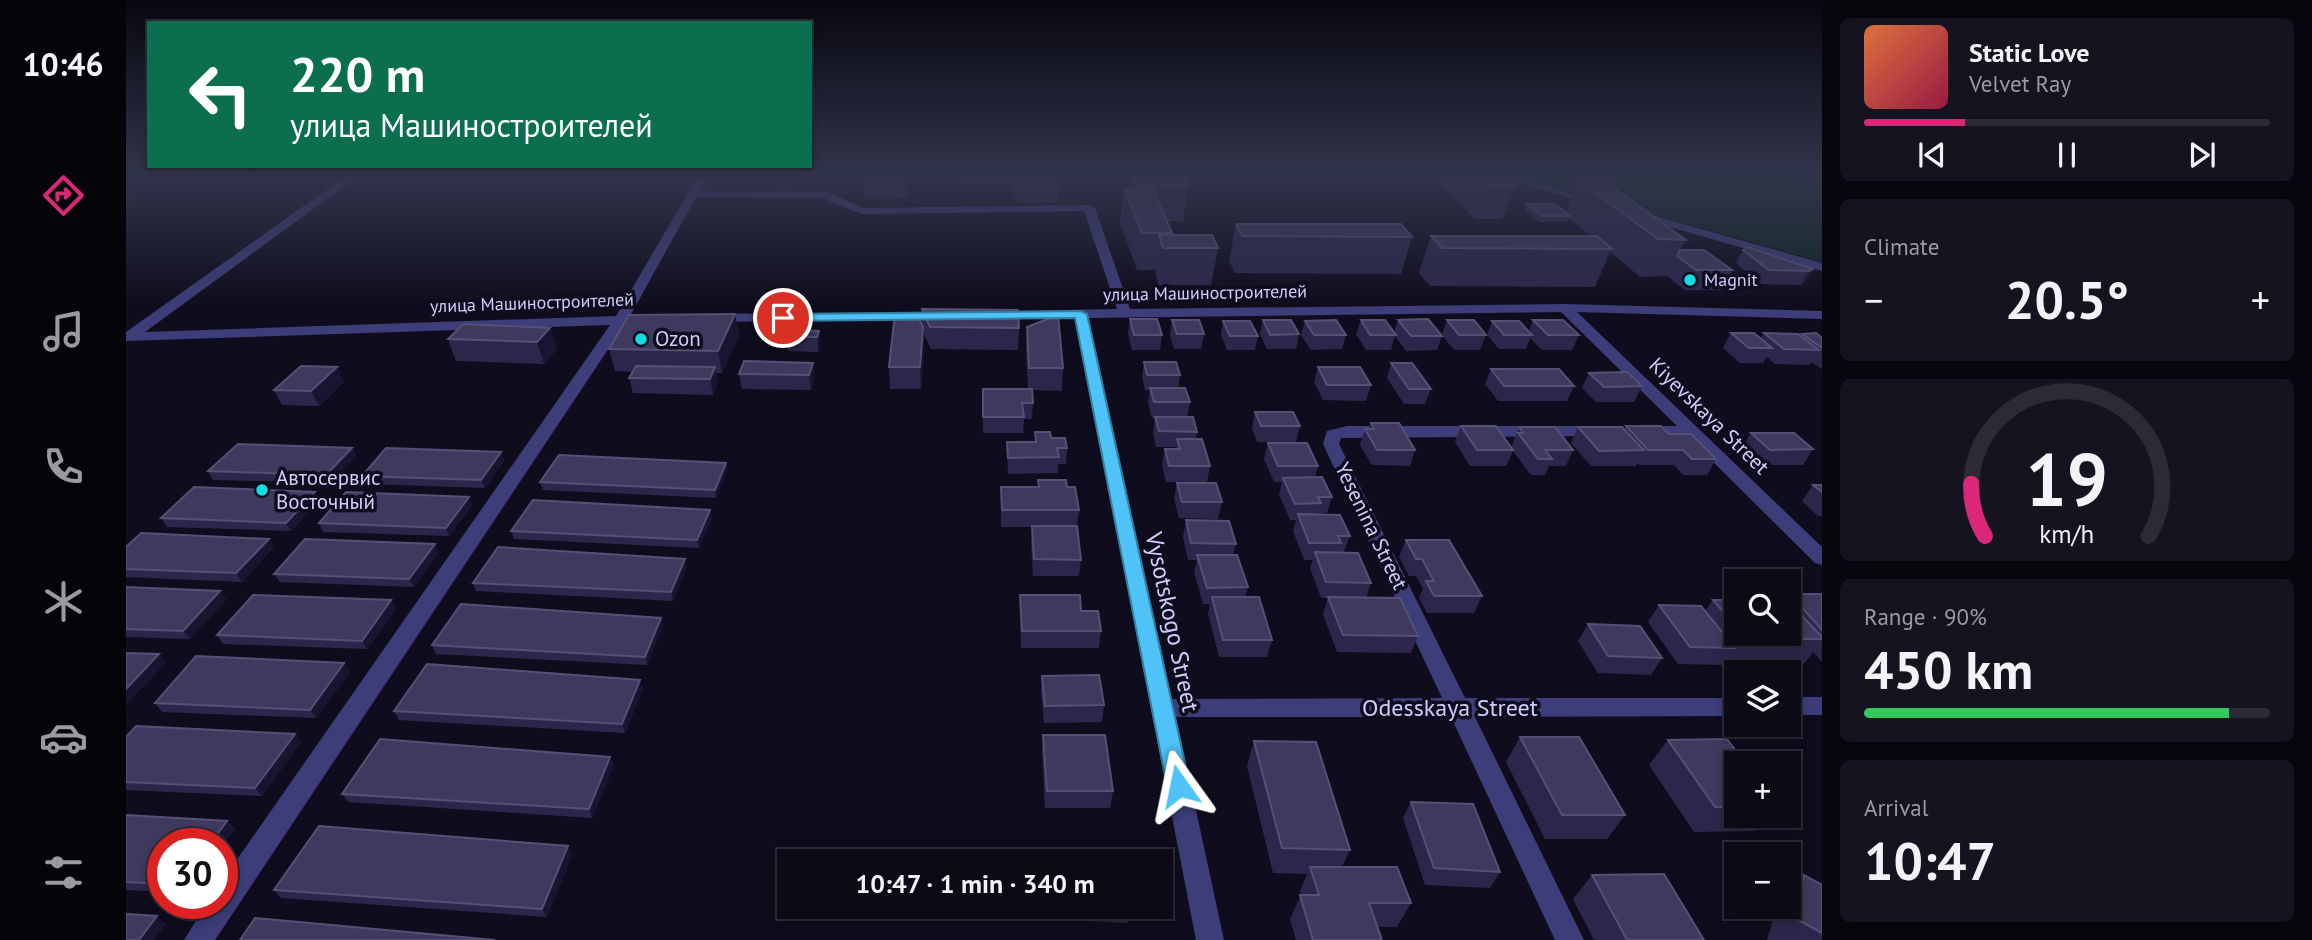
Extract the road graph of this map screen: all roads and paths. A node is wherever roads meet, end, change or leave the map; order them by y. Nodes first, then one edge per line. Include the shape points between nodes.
1 (295, 218) edge
2 (678, 218) edge
3 (1092, 218) edge
4 (1651, 218) edge
5 (1822, 267) edge
6 (1724, 300) dead end
7 (1564, 308) junction
8 (1741, 313) junction
9 (1081, 314) junction
10 (1125, 314) junction
11 (983, 315) edge
12 (1822, 315) edge
13 (956, 316) edge
14 (705, 318) edge
15 (621, 319) junction
16 (663, 319) edge
17 (128, 337) edge
18 (1691, 431) junction
19 (1822, 558) edge
20 (1801, 706) edge
21 (1822, 706) edge
22 (1724, 707) edge
23 (1163, 708) junction
24 (1459, 708) junction
25 (198, 940) edge
26 (1210, 940) edge
27 (1570, 940) edge

1 - 17 street
2 - 15 street
3 - 10 street
4 - 5 street
6 - 8 street
7 - 8 street, улица Машиностроителей
7 - 10 street, улица Машиностроителей
7 - 18 street, Kiyevskaya Street
8 - 12 street, улица Машиностроителей
9 - 10 street, улица Машиностроителей
9 - 11 street, улица Машиностроителей
9 - 23 street, Vysotskogo Street
13 - 14 street
15 - 16 street, улица Машиностроителей
15 - 17 street, улица Машиностроителей
15 - 25 street
18 - 19 street, Kiyevskaya Street
18 - 24 street, Yesenina Street via 1347,431 1333,435 1331,444
20 - 21 street
22 - 24 street, Odesskaya Street
23 - 24 street, Odesskaya Street
23 - 26 street, Vysotskogo Street
24 - 27 street, Yesenina Street

